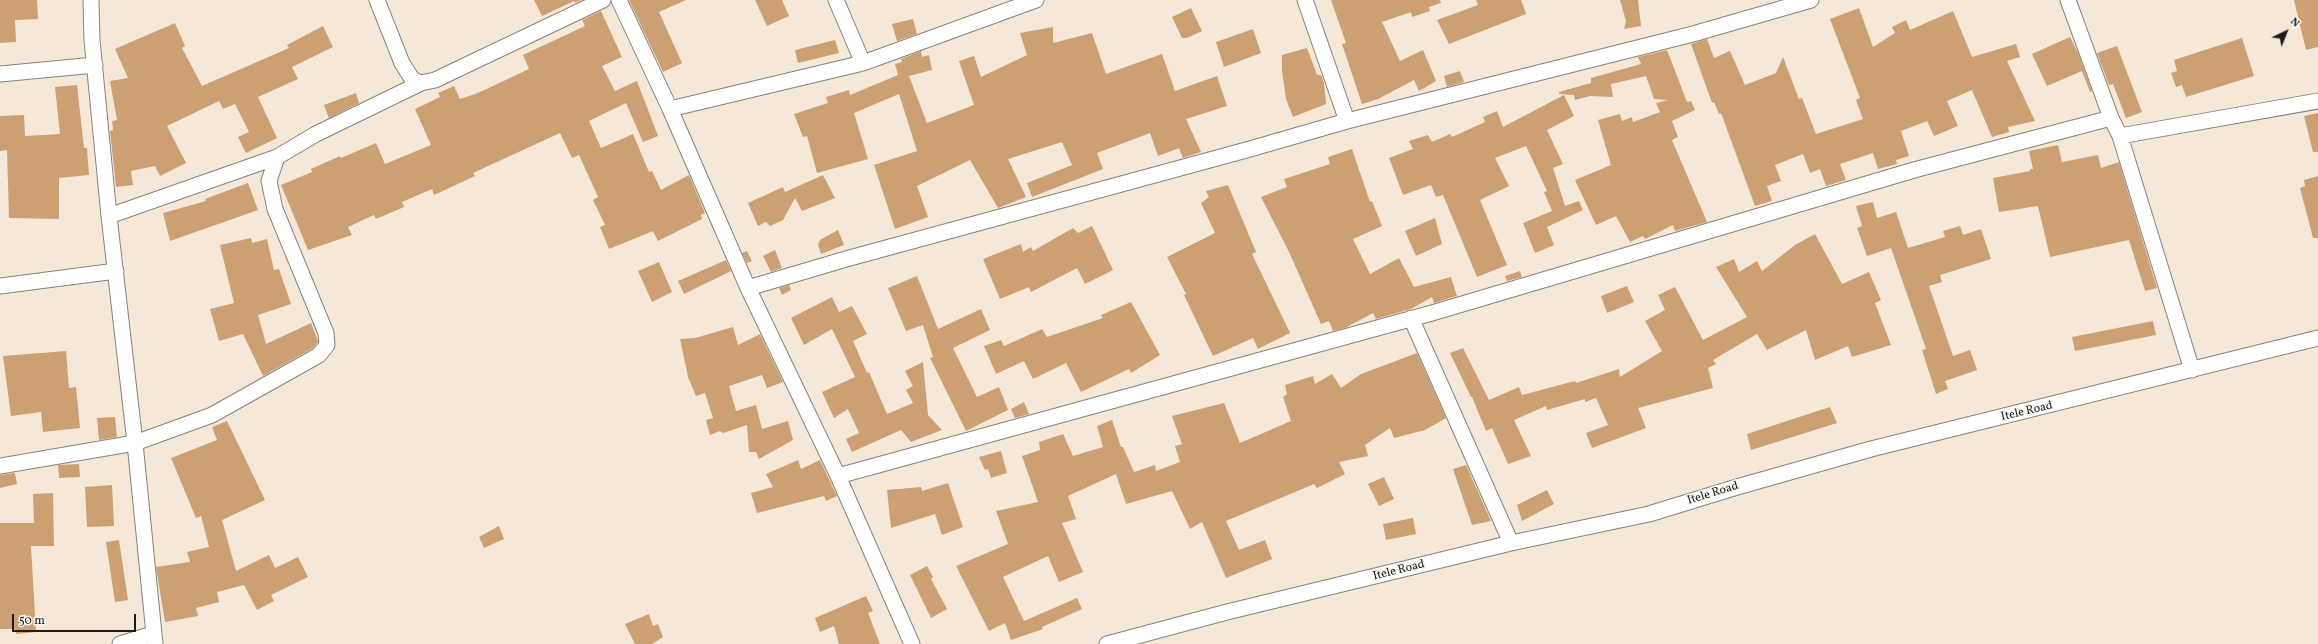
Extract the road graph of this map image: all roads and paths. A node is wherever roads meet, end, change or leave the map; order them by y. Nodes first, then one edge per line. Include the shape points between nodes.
1 (91, 0) edge
2 (377, 0) edge
3 (603, 0) edge
4 (619, 0) edge
5 (836, 0) edge
6 (1036, 0) edge
7 (1305, 0) edge
8 (1811, 0) edge
9 (2068, 0) edge
10 (863, 63) junction
11 (94, 65) junction
12 (0, 74) edge
13 (421, 84) junction
14 (2318, 100) edge
15 (670, 109) junction
16 (2111, 118) junction
17 (1347, 121) junction
18 (2120, 136) junction
19 (277, 157) junction
20 (109, 216) junction
21 (116, 271) junction
22 (0, 286) edge
23 (748, 288) junction
24 (1411, 318) junction
25 (2318, 338) edge
26 (2192, 370) junction
27 (135, 443) junction
28 (0, 466) edge
29 (838, 476) junction
30 (1512, 543) junction
31 (154, 639) edge
32 (120, 644) edge
33 (912, 644) edge
34 (1107, 644) edge

1 - 11 street
2 - 13 street via 402,63 412,79
3 - 13 street via 435,80
4 - 15 street
5 - 10 street
6 - 10 street
7 - 17 street
8 - 17 street via 1685,36
9 - 16 street
10 - 15 street
11 - 12 street
11 - 20 street
13 - 19 street via 316,134
14 - 18 street
15 - 23 street
16 - 18 street
16 - 24 street via 1906,172
17 - 23 street
18 - 26 street
19 - 20 street
19 - 27 street via 269,181 275,209 316,304 326,333 327,345 319,355 212,415
20 - 21 street
21 - 22 street
21 - 27 street
23 - 29 street
24 - 29 street
24 - 30 street
25 - 26 street, Itele Road
26 - 30 street, Itele Road via 1871,449 1649,514
27 - 28 street
27 - 31 street
29 - 33 street
30 - 34 street, Itele Road via 1227,612
31 - 32 street

